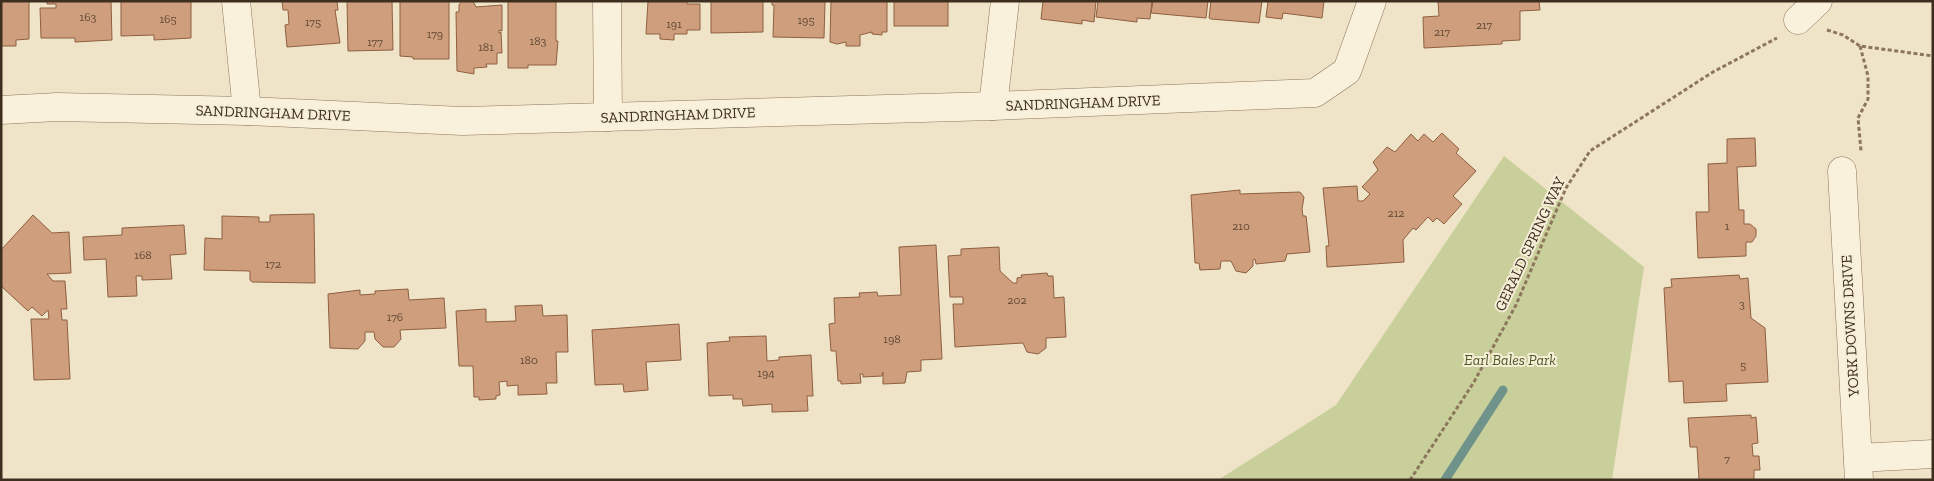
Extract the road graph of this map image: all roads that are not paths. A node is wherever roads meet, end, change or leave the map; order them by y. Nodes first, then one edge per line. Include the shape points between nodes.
1 (236, 1) edge
2 (608, 1) edge
3 (1005, 1) edge
4 (1372, 1) edge
5 (1818, 1) edge
6 (1798, 20) road end
7 (994, 106) junction
8 (1, 110) edge
9 (247, 111) junction
10 (608, 117) junction
11 (1842, 172) road end
12 (1933, 454) edge
13 (1858, 469) edge

1 - 9 street
2 - 10 street
3 - 7 street
4 - 7 street, SANDRINGHAM DRIVE via 1347,71 1315,93
5 - 6 street
7 - 10 street, SANDRINGHAM DRIVE
8 - 9 street, SANDRINGHAM DRIVE via 58,107
9 - 10 street, SANDRINGHAM DRIVE via 462,121
11 - 13 street, YORK DOWNS DRIVE
12 - 13 street

